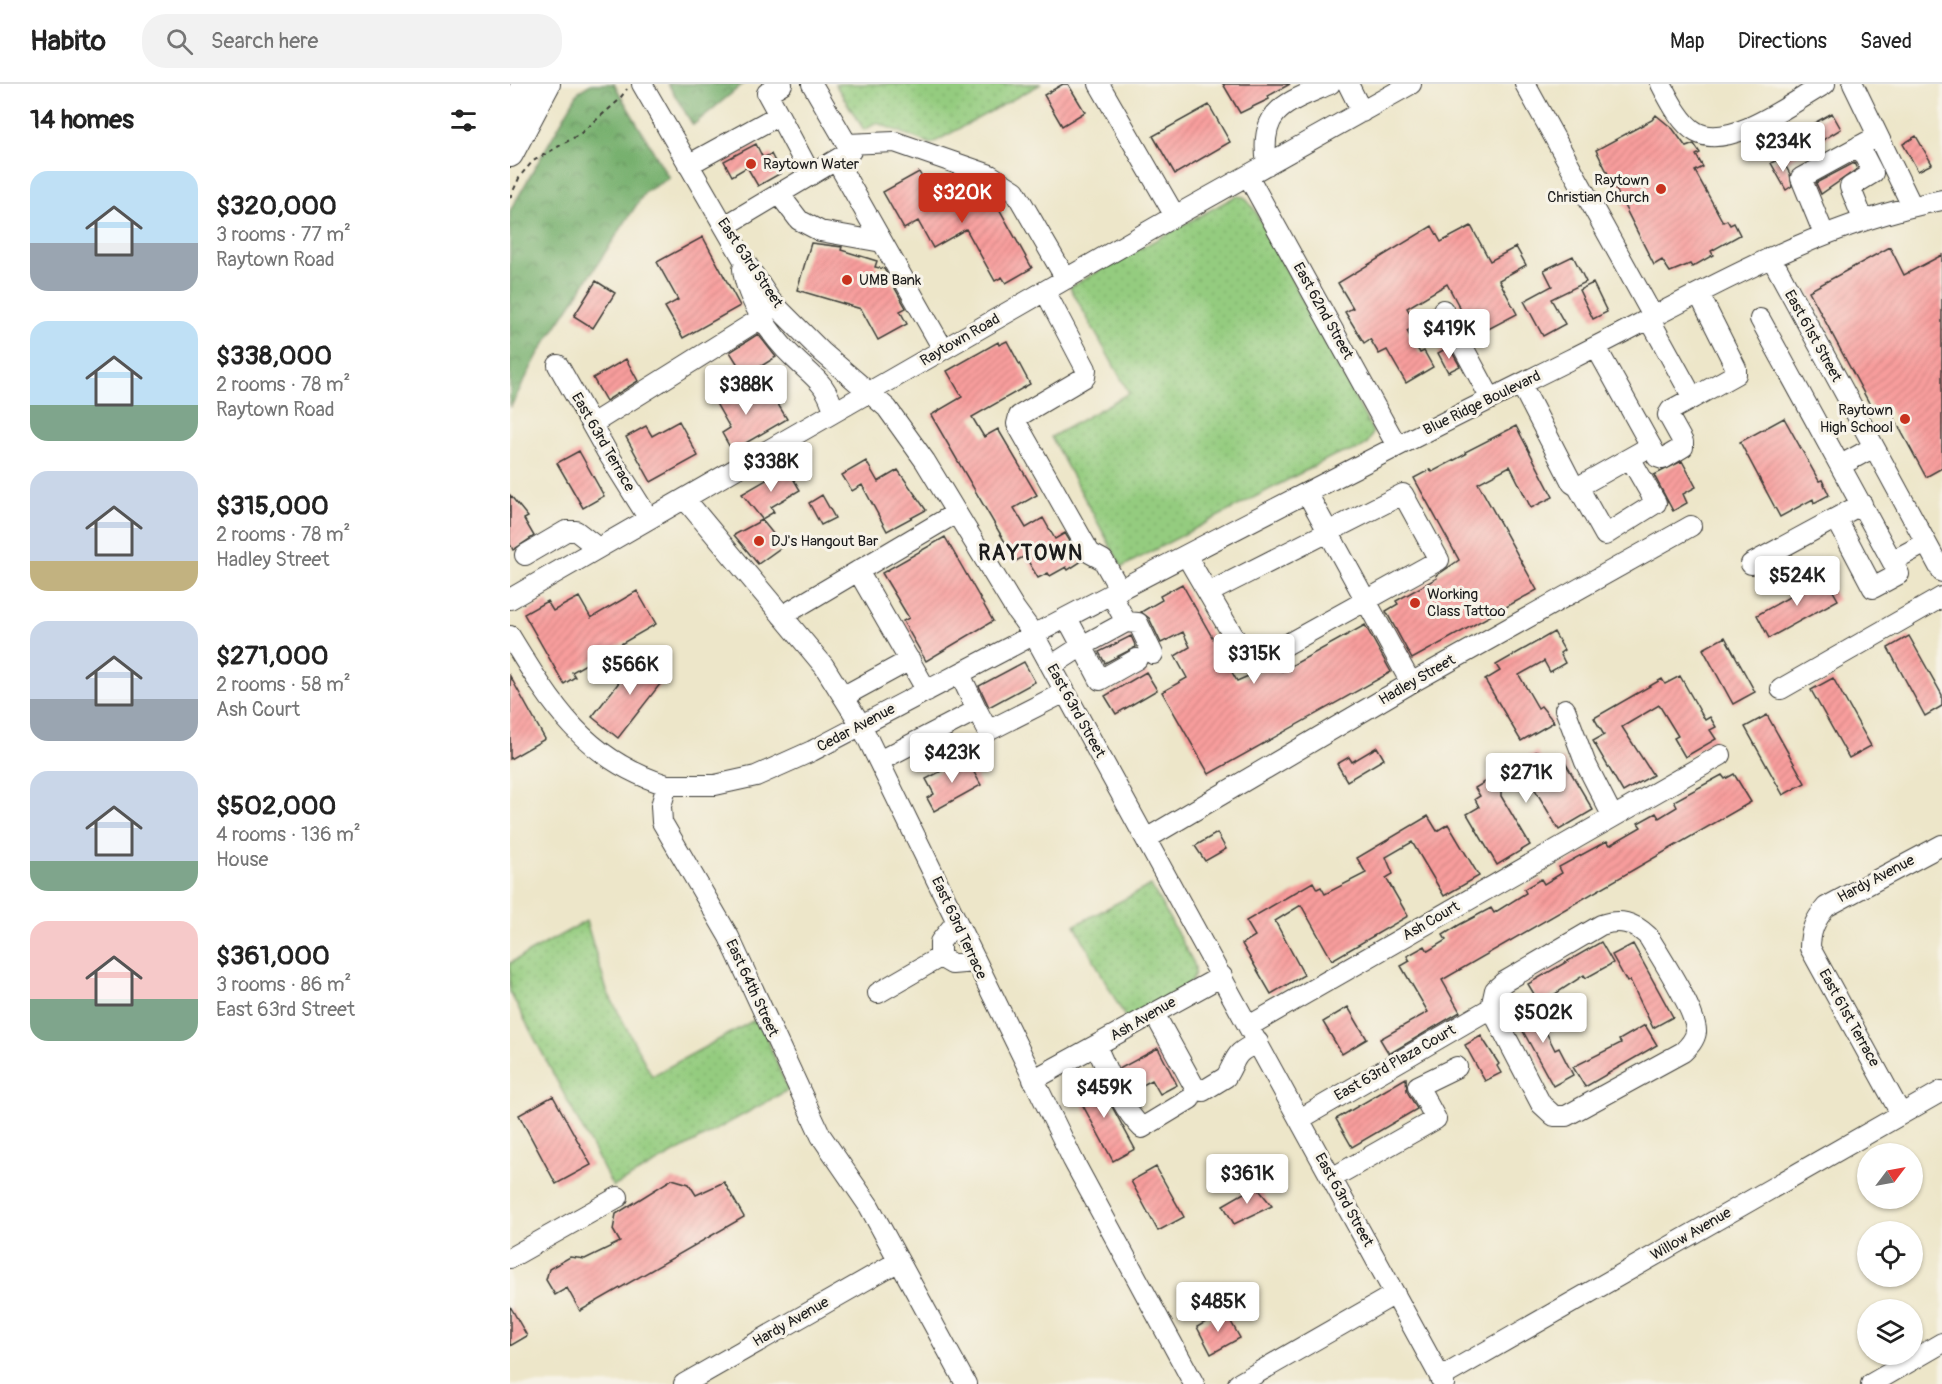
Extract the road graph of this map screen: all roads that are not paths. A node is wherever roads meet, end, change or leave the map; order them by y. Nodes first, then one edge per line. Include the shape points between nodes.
1 (548, 84) edge
2 (642, 84) edge
3 (782, 84) edge
4 (812, 84) edge
5 (1330, 84) edge
6 (1348, 84) edge
7 (1411, 84) edge
8 (1661, 84) edge
9 (1825, 84) edge
10 (1853, 84) edge
11 (1528, 85) edge
12 (1101, 86) edge
13 (1362, 112) junction
14 (779, 115) junction
15 (1878, 136) junction
16 (1859, 146) junction
17 (842, 152) junction
18 (510, 154) edge
19 (684, 158) junction
20 (1267, 165) junction
21 (811, 175) junction
22 (1248, 176) junction
23 (779, 194) junction
24 (1942, 200) edge
25 (1912, 206) junction
26 (1174, 216) junction
27 (1863, 219) junction
28 (724, 226) junction
29 (1824, 234) junction
30 (882, 242) junction
31 (742, 257) junction
32 (1771, 258) junction
33 (1066, 279) junction
34 (1045, 291) junction
35 (1699, 294) junction
36 (1443, 310) dead end
37 (763, 317) junction
38 (1652, 319) junction
39 (1760, 319) dead end
40 (1596, 347) junction
41 (943, 350) junction
42 (558, 365) dead end
43 (1521, 384) junction
44 (869, 392) junction
45 (1693, 398) junction
46 (1491, 399) junction
47 (834, 412) junction
48 (592, 424) junction
49 (1397, 446) junction
50 (1651, 446) junction
51 (1874, 447) junction
52 (1630, 458) junction
53 (1841, 465) junction
54 (1578, 487) junction
55 (1307, 493) junction
56 (685, 498) junction
57 (1862, 504) junction
58 (956, 513) junction
59 (1836, 518) junction
60 (649, 519) junction
61 (1690, 526) dead end
62 (1329, 533) junction
63 (560, 534) junction
64 (1926, 543) junction
65 (598, 548) junction
66 (525, 555) dead end
67 (1186, 555) junction
68 (1892, 561) junction
69 (1751, 564) dead end
70 (570, 565) junction
71 (858, 571) junction
72 (1942, 572) edge
73 (512, 592) edge
74 (1116, 592) junction
75 (1208, 593) junction
76 (1942, 597) edge
77 (1366, 602) junction
78 (782, 616) junction
79 (1067, 618) junction
80 (1126, 622) junction
81 (1034, 635) junction
82 (510, 636) edge
83 (1082, 646) junction
84 (909, 660) junction
85 (1051, 666) junction
86 (960, 674) junction
87 (1412, 683) junction
88 (1781, 689) dead end
89 (927, 691) junction
90 (1065, 692) junction
91 (844, 696) junction
92 (1565, 709) dead end
93 (977, 710) junction
94 (861, 725) junction
95 (1721, 754) dead end
96 (879, 761) junction
97 (667, 785) junction
98 (1613, 817) junction
99 (1146, 839) junction
100 (1942, 845) edge
101 (1815, 920) joint
102 (957, 922) junction
103 (940, 957) junction
104 (975, 962) junction
105 (1222, 976) junction
106 (878, 993) dead end
107 (1491, 1008) junction
108 (1154, 1013) junction
109 (1254, 1034) junction
110 (1096, 1046) junction
111 (1457, 1067) dead end
112 (1033, 1080) junction
113 (1942, 1090) edge
114 (1190, 1099) dead end
115 (1901, 1114) junction
116 (1300, 1119) junction
117 (1332, 1178) junction
118 (618, 1197) dead end
119 (510, 1258) edge
120 (898, 1260) junction
121 (1395, 1293) junction
122 (1942, 1343) edge
123 (1442, 1381) edge
124 (684, 1384) edge
125 (966, 1384) edge
126 (1194, 1384) edge
127 (1238, 1384) edge
128 (1871, 1384) edge

1 - 18 main road
2 - 19 street, East 63rd Street
3 - 14 street via 767,93
4 - 17 street
5 - 20 street via 1290,102 1271,117 1264,141
6 - 13 street
7 - 13 street, Raytown Road
8 - 9 street via 1694,131 1712,138 1734,135
10 - 15 street
11 - 38 street
12 - 26 street
13 - 20 street, Raytown Road
14 - 19 street
14 - 21 street
15 - 16 street
15 - 25 street
16 - 27 street via 1873,173 1850,187
16 - 29 street via 1801,178
17 - 21 street
17 - 30 street
17 - 33 street via 895,142 990,175 1015,192
19 - 28 street, East 63rd Street
20 - 22 street, Raytown Road
21 - 23 street
22 - 26 street, Raytown Road
22 - 49 street, East 62nd Street
23 - 28 street
23 - 30 street via 799,220 820,231
24 - 25 street, Blue Ridge Boulevard
25 - 27 street, Blue Ridge Boulevard
26 - 33 street, Raytown Road
27 - 29 street, Blue Ridge Boulevard
28 - 31 street, East 63rd Street
29 - 32 street, Blue Ridge Boulevard
30 - 41 street
31 - 37 street via 745,283
31 - 44 street, East 63rd Street via 771,301
32 - 35 street, Blue Ridge Boulevard
32 - 51 street, East 61st Street
33 - 34 street, Raytown Road
34 - 41 street, Raytown Road
34 - 74 street via 1086,369 1085,377 1020,416 1017,424 1090,553 1103,560
35 - 38 street, Blue Ridge Boulevard
35 - 45 street via 1736,374
36 - 46 street
37 - 47 street via 792,356 830,394
37 - 48 street
38 - 40 street, Blue Ridge Boulevard
38 - 45 street
39 - 53 street
40 - 43 street, Blue Ridge Boulevard
40 - 50 street
41 - 44 street, Raytown Road
42 - 48 street, East 63rd Terrace
43 - 46 street, Blue Ridge Boulevard
43 - 54 street via 1572,483
44 - 47 street, Raytown Road
44 - 58 street, East 63rd Street via 903,429
45 - 50 street via 1668,415 1683,447 1663,459
46 - 49 street, Blue Ridge Boulevard
47 - 56 street, Raytown Road
48 - 60 street, East 63rd Terrace
49 - 55 street, Blue Ridge Boulevard
50 - 52 street
51 - 53 street
51 - 64 street, East 61st Street
52 - 54 street
52 - 54 street via 1656,503 1605,535
53 - 57 street
55 - 62 street
55 - 67 street, Blue Ridge Boulevard
56 - 60 street, Raytown Road
56 - 78 street, East 63rd Terrace
57 - 59 street
57 - 68 street
58 - 71 street
58 - 81 street, East 63rd Street
59 - 68 street via 1873,588 1899,574
59 - 69 street
60 - 65 street, Raytown Road
61 - 87 street, Hadley Street
62 - 75 street
62 - 77 street
62 - 77 street via 1402,494 1423,530 1439,560
63 - 65 street via 576,531
63 - 66 street
63 - 70 street
64 - 68 street
64 - 72 street, East 61st Street
65 - 70 street, Raytown Road
67 - 74 street, Blue Ridge Boulevard
67 - 75 street
70 - 73 street, Raytown Road
71 - 78 street
71 - 84 street
74 - 79 street, Blue Ridge Boulevard
74 - 80 street
75 - 77 street via 1247,659 1255,662
76 - 88 street
77 - 87 street
78 - 91 street, East 63rd Terrace
79 - 81 street, Blue Ridge Boulevard
79 - 83 street
80 - 83 street
80 - 83 street via 1138,623 1145,656 1100,680
81 - 85 street, East 63rd Street
81 - 86 street, Cedar Avenue
82 - 97 street via 544,693 576,733 622,767
83 - 85 street
84 - 89 street
84 - 91 street
85 - 90 street, East 63rd Street
86 - 89 street, Cedar Avenue
86 - 93 street
87 - 99 street, Hadley Street
89 - 94 street, Cedar Avenue
90 - 93 street via 988,730
90 - 99 street, East 63rd Street
91 - 94 street, East 63rd Terrace
92 - 98 street
93 - 96 street
94 - 96 street, East 63rd Terrace
94 - 97 street, Cedar Avenue via 756,776 715,785
95 - 98 street, Ash Court
96 - 102 street, East 63rd Terrace
97 - 120 street, East 64th Street via 661,806 662,822 729,938 820,1136 869,1206
98 - 109 street, Ash Court
99 - 105 street, East 63rd Street
100 - 101 street, Hardy Avenue via 1835,900
101 - 115 street, East 61st Terrace via 1810,948
102 - 103 street via 940,942
102 - 104 street, East 63rd Terrace
103 - 104 street via 952,964
103 - 106 street
104 - 112 street, East 63rd Terrace
105 - 108 street, Ash Avenue
105 - 109 street, East 63rd Street
107 - 107 street via 1541,1104 1554,1116 1566,1116 1683,1052 1696,1032 1692,1013 1648,936 1638,926 1626,922 1601,925 1504,982 1495,990
107 - 116 street, East 63rd Plaza Court
108 - 109 street, Ash Court via 1194,1086 1203,1090 1227,1077 1230,1065
108 - 110 street, Ash Avenue
109 - 116 street, East 63rd Street
110 - 112 street, Ash Avenue
110 - 114 street via 1133,1120 1142,1128
111 - 117 street via 1418,1086 1436,1119
112 - 126 street, East 63rd Terrace
113 - 115 street, Willow Avenue
115 - 123 street, Willow Avenue
116 - 117 street, East 63rd Street
117 - 121 street, East 63rd Street
118 - 119 street
120 - 124 street, Hardy Avenue
120 - 125 street, East 64th Street
121 - 123 street, East 63rd Street
121 - 127 street
122 - 128 street

